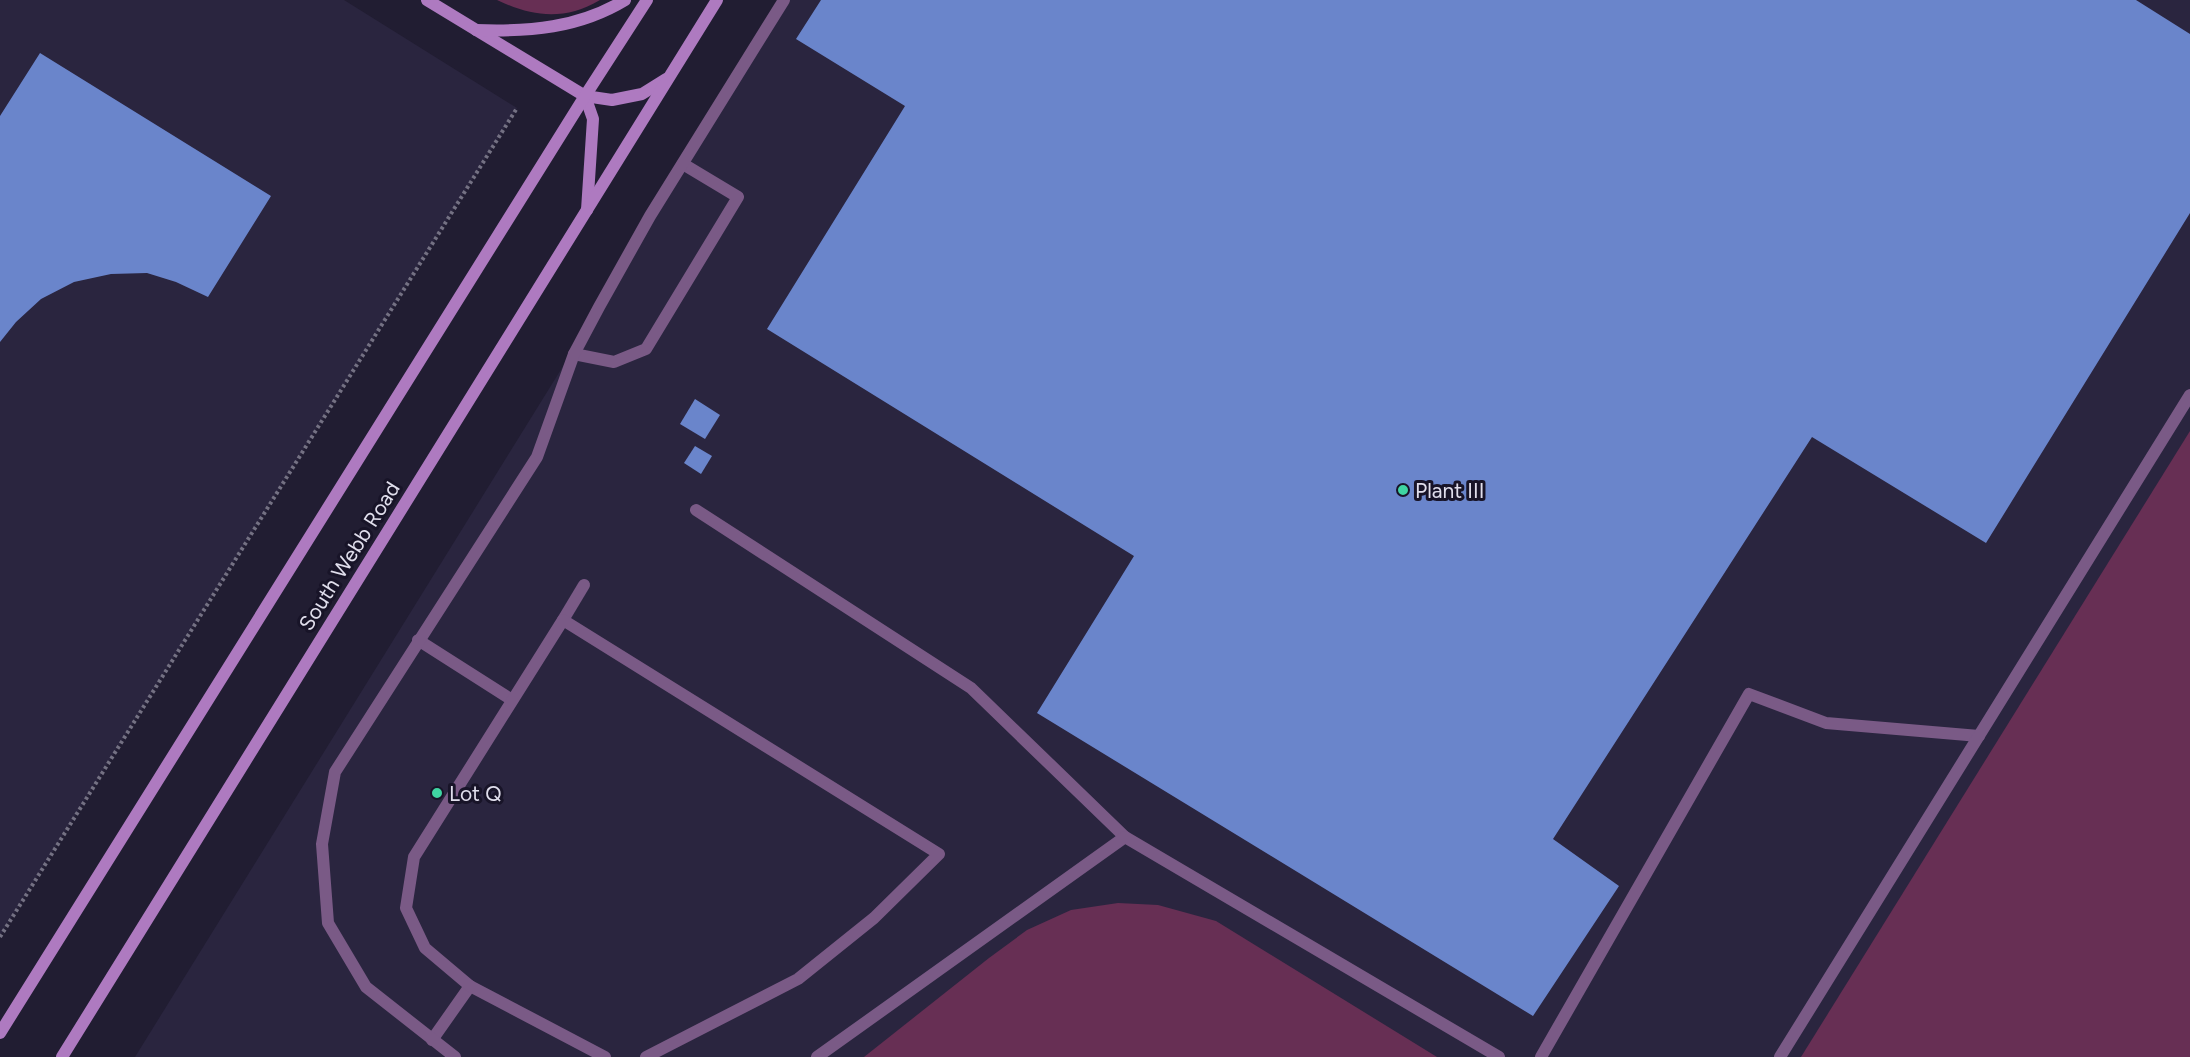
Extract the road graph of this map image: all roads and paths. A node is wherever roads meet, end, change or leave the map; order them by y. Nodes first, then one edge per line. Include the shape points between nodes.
1 (427, 0) edge
2 (625, 0) edge
3 (647, 0) edge
4 (717, 0) edge
5 (784, 0) edge
6 (475, 30) junction
7 (670, 77) junction
8 (585, 96) junction
9 (517, 108) dead end
10 (683, 164) junction
11 (587, 211) junction
12 (574, 354) junction
13 (2190, 395) edge
14 (696, 510) dead end
15 (584, 585) dead end
16 (563, 620) junction
17 (418, 640) junction
18 (512, 700) junction
19 (1979, 736) junction
20 (1125, 837) junction
21 (0, 937) edge
22 (470, 986) junction
23 (0, 1033) edge
24 (432, 1040) junction
25 (62, 1057) edge
26 (455, 1057) edge
27 (605, 1057) edge
28 (646, 1057) edge
29 (817, 1057) edge
30 (1499, 1057) edge
31 (1541, 1057) edge
32 (1780, 1057) edge

1 - 6 main road
2 - 6 main road via 590,18 552,28 515,32
3 - 8 main road, South Webb Road
4 - 7 main road, South Webb Road
5 - 10 lane
6 - 8 main road
7 - 8 main road via 642,94 612,100
7 - 11 main road, South Webb Road
8 - 11 main road via 593,119
8 - 23 main road, South Webb Road
9 - 21 path
10 - 12 lane
10 - 12 lane via 738,197 646,349 614,362
11 - 25 main road, South Webb Road
12 - 17 lane via 537,457
13 - 19 lane
14 - 20 lane via 971,688
15 - 16 lane
16 - 18 lane
16 - 28 lane via 939,854 874,918 798,979
17 - 18 lane
17 - 24 lane via 335,772 321,844 328,922 366,987
18 - 22 lane via 414,857 406,908 425,948
19 - 31 lane via 1826,723 1749,694
19 - 32 lane
20 - 29 lane
20 - 30 lane
22 - 24 lane
22 - 27 lane
24 - 26 lane

